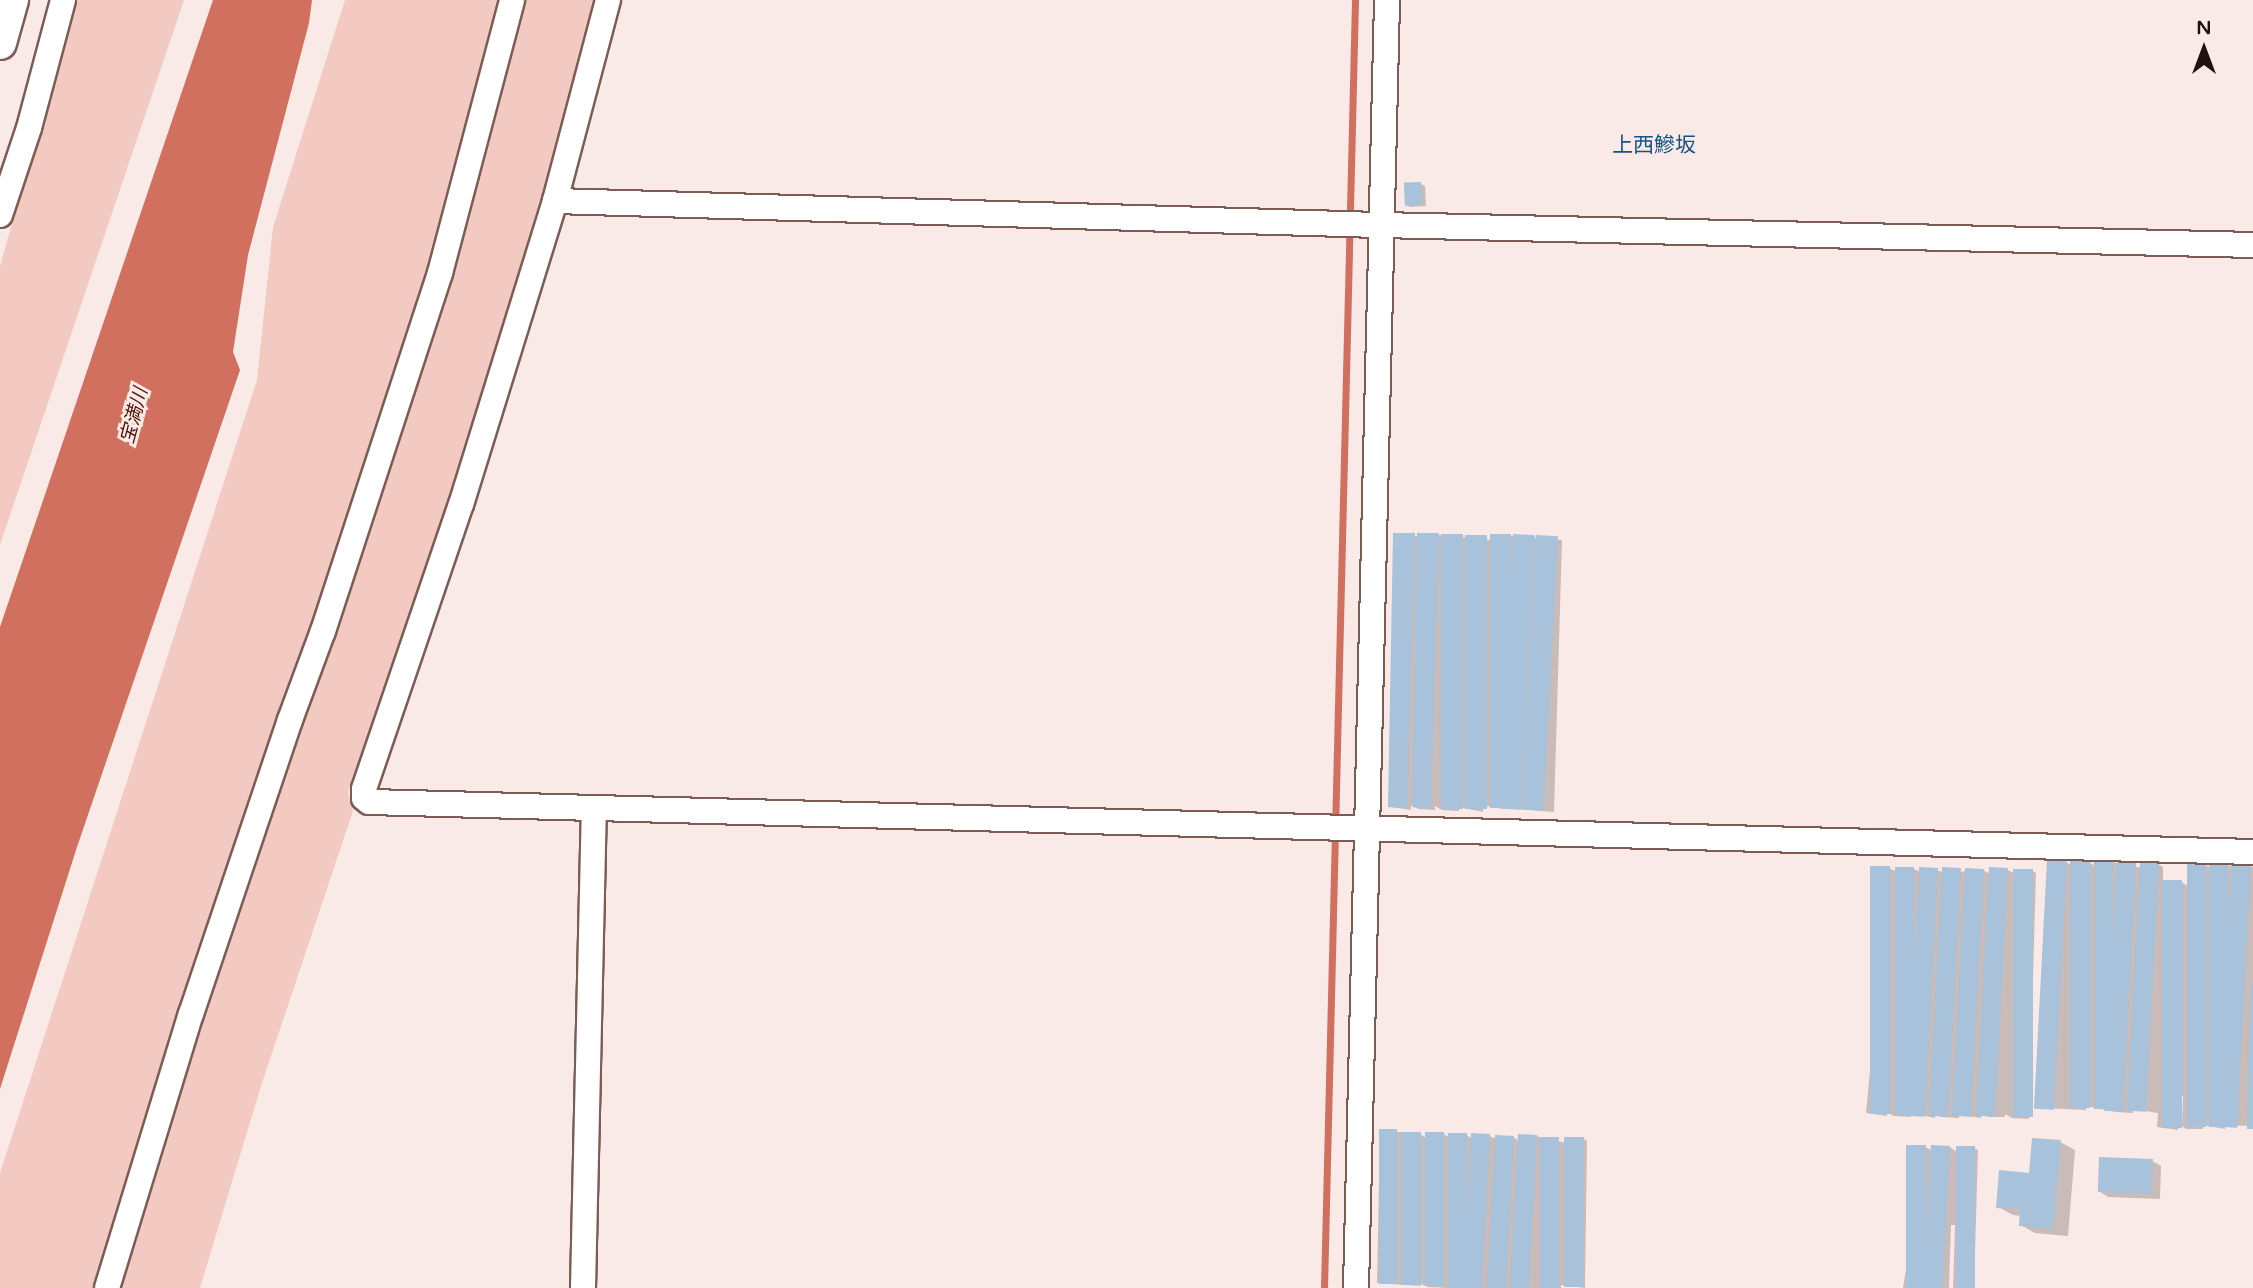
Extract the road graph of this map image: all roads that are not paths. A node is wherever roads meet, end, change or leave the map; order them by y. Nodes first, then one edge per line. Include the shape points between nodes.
1 (12, 0) edge
2 (63, 0) edge
3 (512, 0) edge
4 (608, 0) edge
5 (1387, 0) edge
6 (0, 43) edge
7 (555, 201) junction
8 (0, 215) edge
9 (1372, 225) junction
10 (2253, 245) edge
11 (594, 809) junction
12 (1359, 827) junction
13 (2253, 852) edge
14 (107, 1288) edge
15 (583, 1288) edge
16 (1356, 1288) edge

1 - 6 main road
2 - 8 street
3 - 14 street via 436,286 191,1014
4 - 7 street
5 - 9 street
7 - 9 street
7 - 11 street via 363,798 369,802
9 - 10 street
9 - 12 street
11 - 12 street
11 - 15 street
12 - 13 street
12 - 16 street

